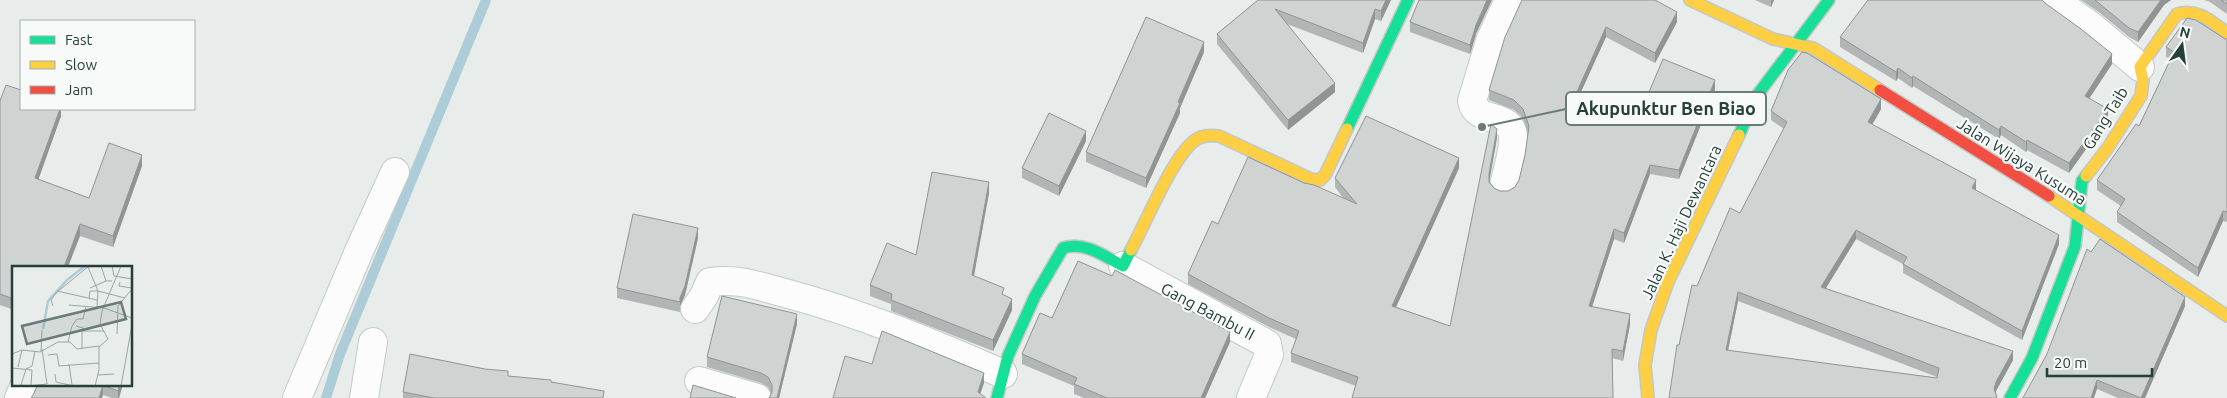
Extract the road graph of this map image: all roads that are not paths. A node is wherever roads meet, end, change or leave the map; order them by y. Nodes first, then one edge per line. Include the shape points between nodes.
1 (1408, 0) edge
2 (1510, 0) edge
3 (1690, 0) edge
4 (1829, 0) edge
5 (2054, 0) edge
6 (2227, 33) edge
7 (1794, 44) junction
8 (2140, 67) junction
9 (395, 172) dead end
10 (1504, 186) dead end
11 (2078, 214) junction
12 (1123, 266) junction
13 (695, 309) dead end
14 (2227, 316) edge
15 (373, 342) dead end
16 (698, 382) dead end
17 (24, 386) edge
18 (1000, 386) edge
19 (19, 398) edge
20 (297, 398) edge
21 (364, 398) edge
22 (757, 398) edge
23 (1251, 398) edge
24 (1648, 398) edge
25 (2010, 398) edge

1 - 12 street via 1320,180 1311,179 1219,136 1207,134 1199,137 1176,164
2 - 10 street via 1490,41 1472,102 1479,114 1510,126 1513,135
3 - 7 street, Jalan Wijaya Kusuma via 1773,39
4 - 7 street, Jalan K. Haji Dewantara
5 - 8 street
6 - 8 street via 2196,11 2176,14
7 - 11 street, Jalan Wijaya Kusuma via 1813,48
7 - 24 street, Jalan K. Haji Dewantara via 1758,94 1668,282 1651,330 1645,366
8 - 11 street, Gang Taib via 2143,80 2141,96 2082,181
9 - 20 street
11 - 14 street, Jalan Wijaya Kusuma
11 - 25 street, Gang Taib via 2075,246 2032,358
12 - 18 street via 1083,246 1074,244 1063,248 1035,296 1008,356
12 - 23 street, Gang Bambu II via 1267,344 1269,355
13 - 18 street via 710,282 740,281 874,321
15 - 21 street
16 - 22 street
17 - 19 street

